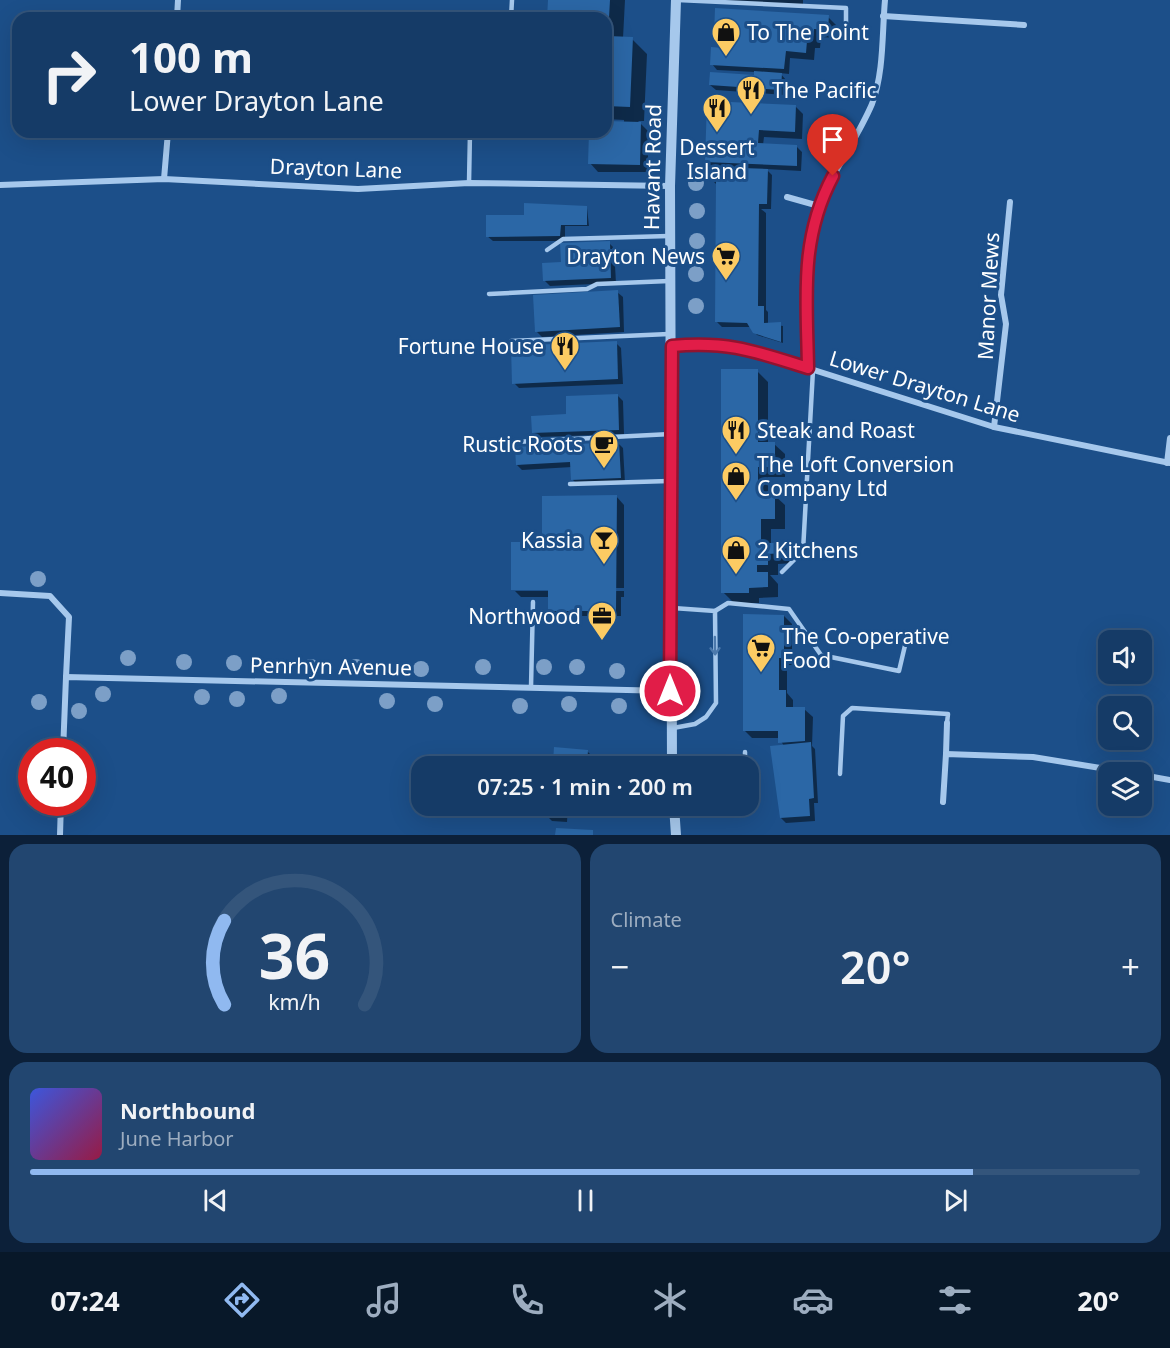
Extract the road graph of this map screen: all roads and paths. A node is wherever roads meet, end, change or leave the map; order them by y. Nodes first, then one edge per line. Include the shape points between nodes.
1 (677, 0) edge
2 (885, 0) edge
3 (883, 16) junction
4 (1023, 25) dead end
5 (846, 28) dead end
6 (167, 138) edge
7 (468, 138) edge
8 (164, 179) junction
9 (469, 183) junction
10 (0, 185) edge
11 (670, 186) junction
12 (787, 197) dead end
13 (1010, 202) dead end
14 (819, 206) junction
15 (671, 236) junction
16 (547, 250) dead end
17 (672, 281) junction
18 (489, 294) dead end
19 (672, 334) junction
20 (511, 341) dead end
21 (672, 346) junction
22 (810, 369) junction
23 (994, 427) junction
24 (671, 434) junction
25 (1170, 438) edge
26 (512, 444) dead end
27 (1168, 463) edge
28 (671, 481) junction
29 (570, 484) dead end
30 (782, 572) dead end
31 (0, 593) edge
32 (533, 602) dead end
33 (670, 608) junction
34 (715, 611) junction
35 (907, 637) dead end
36 (66, 677) junction
37 (531, 687) junction
38 (670, 691) junction
39 (947, 723) joint
40 (670, 729) junction
41 (64, 738) edge
42 (745, 752) dead end
43 (946, 754) junction
44 (671, 756) edge
45 (745, 756) edge
46 (1098, 768) edge
47 (840, 774) dead end
48 (1152, 777) edge
49 (1170, 780) edge
50 (943, 802) dead end
51 (61, 816) edge
52 (675, 816) edge
53 (60, 835) edge
54 (676, 835) edge

1 - 5 lane via 846,8
1 - 11 street, Havant Road
2 - 3 street
3 - 4 street
3 - 14 street via 878,82 872,104
6 - 8 street
7 - 9 lane
8 - 9 street, Drayton Lane via 358,189
8 - 10 street, Drayton Lane
9 - 11 street, Drayton Lane
11 - 15 street, Havant Road
12 - 14 street
13 - 23 street, Manor Mews via 1001,295 1006,324
14 - 22 street via 811,229 806,272
15 - 16 lane via 562,239
15 - 17 street, Havant Road
17 - 18 lane
17 - 19 street, Havant Road
19 - 20 lane
19 - 21 street, Havant Road
21 - 22 street, Lower Drayton Lane via 708,343 741,347
21 - 24 street, Havant Road
22 - 23 street, Lower Drayton Lane
22 - 30 lane via 803,551
23 - 27 street, Lower Drayton Lane
24 - 26 lane
24 - 28 street, Havant Road
25 - 27 street
28 - 29 lane
28 - 33 street, Havant Road
31 - 36 street via 50,596 69,617
32 - 37 lane
33 - 34 lane
33 - 38 street, Havant Road
34 - 35 lane via 728,603 789,609 821,655 899,671
34 -> 40 lane via 716,703 695,724
36 - 37 street, Penrhyn Avenue
36 - 41 street
37 - 38 street, Penrhyn Avenue
38 - 40 street, Havant Road
39 - 43 street
39 - 47 lane via 948,714 852,708 843,716
40 - 44 street, Havant Road
42 - 45 lane
43 - 46 street via 1033,757
43 - 50 street
48 - 49 street
51 - 53 street
52 - 54 street

